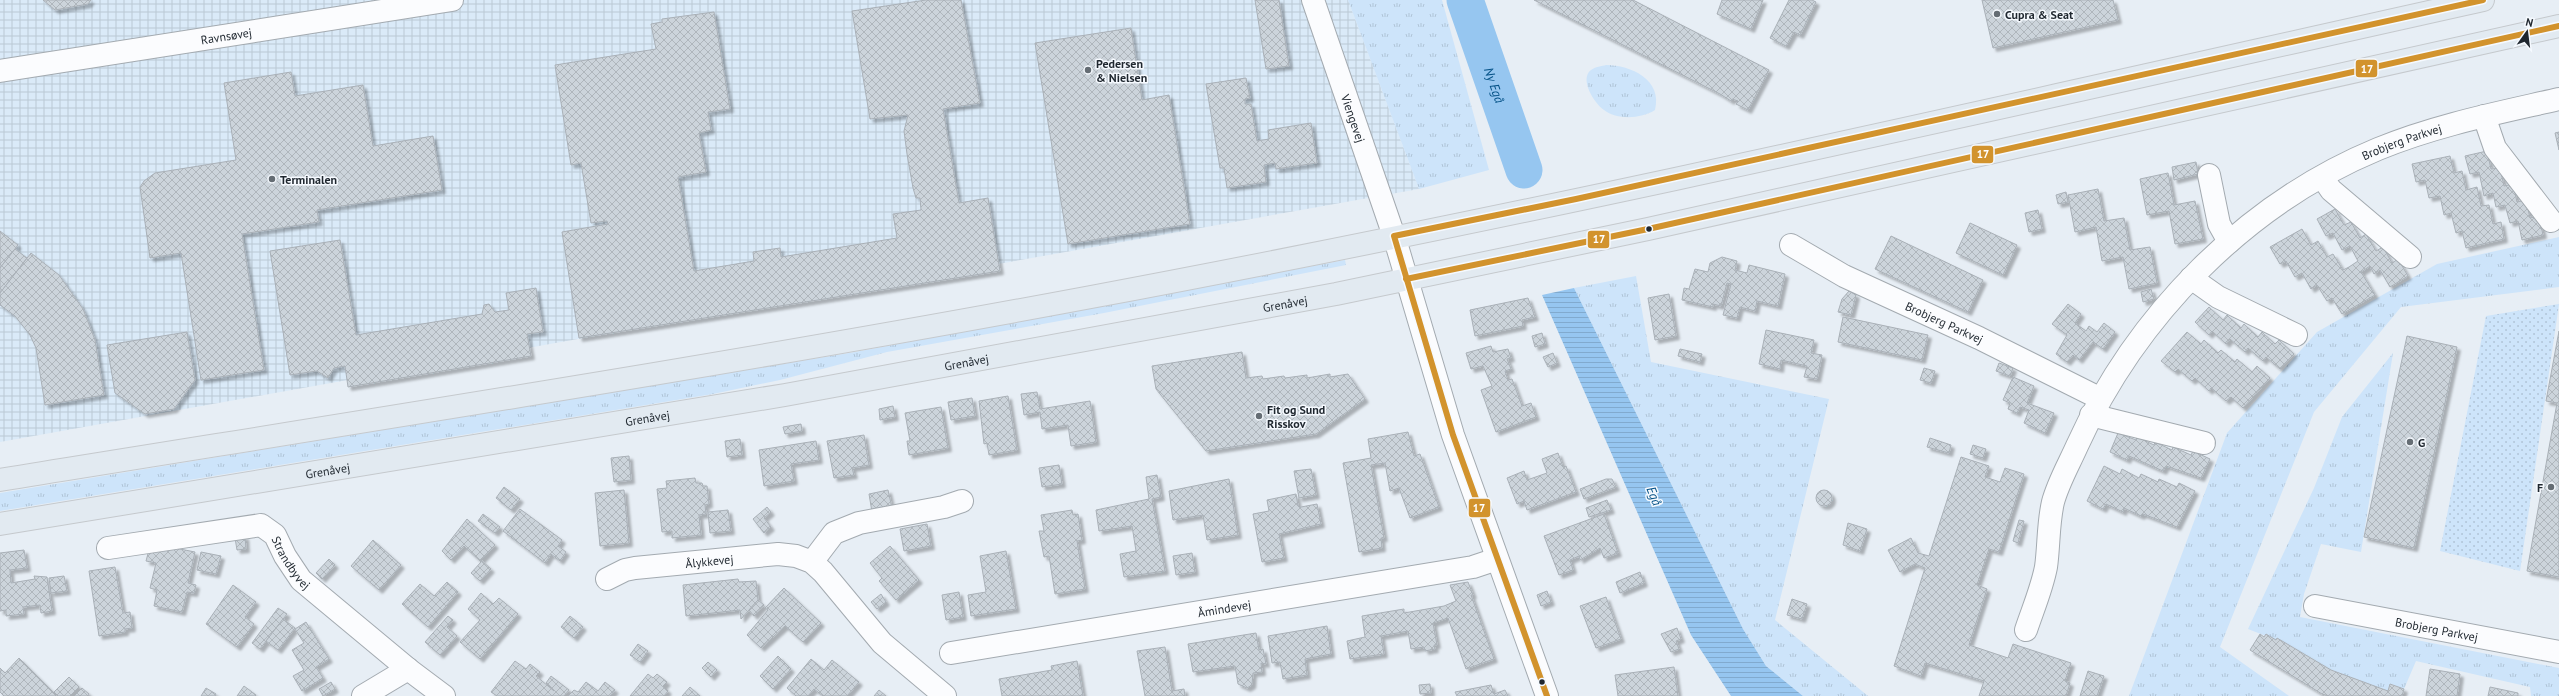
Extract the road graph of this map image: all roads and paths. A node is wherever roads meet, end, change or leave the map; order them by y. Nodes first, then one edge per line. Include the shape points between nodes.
1 (452, 0) edge
2 (1313, 0) edge
3 (2483, 0) edge
4 (2559, 26) edge
5 (0, 71) edge
6 (2559, 99) edge
7 (2484, 116) junction
8 (2210, 175) dead end
9 (2322, 177) junction
10 (2551, 221) dead end
11 (1394, 236) junction
12 (2228, 242) junction
13 (1791, 245) dead end
14 (2410, 256) dead end
15 (2191, 278) junction
16 (1406, 279) junction
17 (2296, 335) dead end
18 (2095, 407) junction
19 (2204, 443) dead end
20 (0, 480) edge
21 (962, 501) dead end
22 (0, 524) edge
23 (108, 548) dead end
24 (1497, 559) junction
25 (812, 562) junction
26 (607, 579) dead end
27 (2315, 606) dead end
28 (2026, 630) dead end
29 (2559, 652) edge
30 (951, 653) dead end
31 (408, 669) junction
32 (363, 696) edge
33 (444, 696) edge
34 (945, 696) edge
35 (1548, 696) edge

1 - 5 street, Ravnsøvej
2 - 11 street, Viengevej
3 - 11 main road via 1518,212
4 - 16 main road, Grenåvej via 1564,247
6 - 7 street, Brobjerg Parkvej
7 - 9 street, Brobjerg Parkvej via 2436,128 2380,148
7 - 10 street via 2495,148
8 - 12 street via 2219,224
9 - 12 street, Brobjerg Parkvej via 2278,204
9 - 14 street via 2331,190
11 - 16 street, Viengevej
11 - 20 main road via 1089,297 871,336
12 - 15 street, Brobjerg Parkvej
13 - 18 street, Brobjerg Parkvej via 1844,276 1979,338
15 - 17 street via 2218,297
15 - 18 street, Brobjerg Parkvej via 2151,322
16 - 22 main road, Grenåvej via 1113,336 786,395
16 - 24 street, Viengevej via 1453,435
18 - 19 street, Brobjerg Parkvej
18 - 28 street, Brobjerg Parkvej via 2053,503 2046,569
21 - 25 street via 859,524 834,533
23 - 31 street, Strandbyvej via 261,525 275,534 285,556 301,580
24 - 30 street, Åmindevej via 1473,567
24 - 35 street, Viengevej
25 - 26 street, Ålykkevej via 796,556 767,554 625,570
25 - 34 street via 882,643
27 - 29 street, Brobjerg Parkvej
31 - 32 street
31 - 33 street, Strandbyvej

